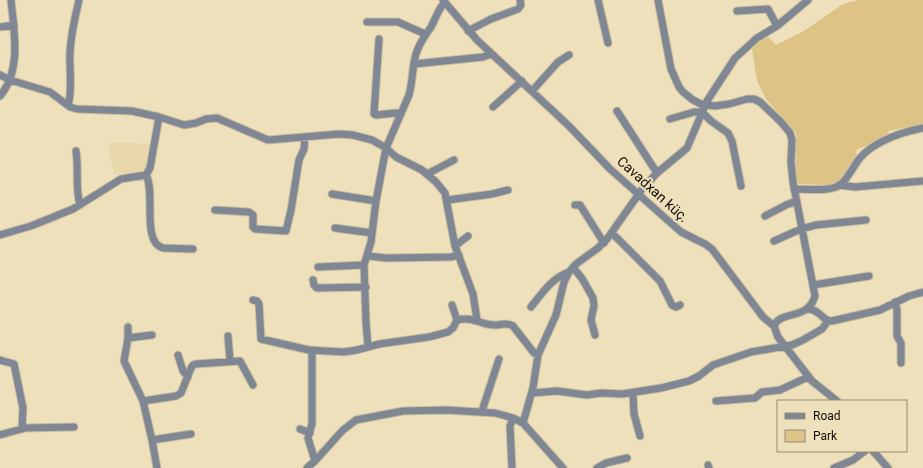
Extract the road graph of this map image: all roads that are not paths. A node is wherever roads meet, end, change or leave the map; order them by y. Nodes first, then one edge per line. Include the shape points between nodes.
1 (11, 0) edge
2 (79, 0) edge
3 (520, 0) edge
4 (598, 0) edge
5 (658, 0) edge
6 (808, 0) edge
7 (444, 1) edge
8 (737, 11) dead end
9 (367, 22) dead end
10 (14, 25) junction
11 (0, 26) edge
12 (777, 26) junction
13 (468, 31) junction
14 (425, 34) junction
15 (379, 39) dead end
16 (608, 43) dead end
17 (491, 54) junction
18 (569, 56) dead end
19 (414, 64) junction
20 (0, 75) edge
21 (10, 80) junction
22 (522, 81) junction
23 (532, 91) junction
24 (0, 96) edge
25 (68, 105) junction
26 (705, 105) junction
27 (493, 107) dead end
28 (617, 111) dead end
29 (702, 112) junction
30 (401, 114) junction
31 (159, 117) junction
32 (670, 119) dead end
33 (923, 128) edge
34 (305, 137) junction
35 (386, 148) junction
36 (76, 151) dead end
37 (454, 160) dead end
38 (657, 172) junction
39 (427, 174) junction
40 (146, 175) junction
41 (923, 181) edge
42 (839, 185) junction
43 (741, 186) dead end
44 (794, 189) junction
45 (508, 190) dead end
46 (332, 194) dead end
47 (638, 194) junction
48 (448, 200) junction
49 (376, 201) junction
50 (796, 201) junction
51 (80, 205) junction
52 (575, 205) dead end
53 (215, 210) dead end
54 (765, 216) dead end
55 (866, 220) dead end
56 (334, 228) dead end
57 (801, 229) junction
58 (372, 233) junction
59 (612, 233) junction
60 (0, 235) edge
61 (468, 236) dead end
62 (774, 241) dead end
63 (604, 243) junction
64 (456, 246) junction
65 (193, 249) dead end
66 (459, 255) junction
67 (368, 256) junction
68 (364, 265) junction
69 (318, 267) dead end
70 (571, 269) junction
71 (869, 276) dead end
72 (313, 280) dead end
73 (813, 285) junction
74 (366, 287) junction
75 (923, 292) edge
76 (815, 296) junction
77 (253, 300) dead end
78 (895, 302) junction
79 (452, 305) dead end
80 (680, 305) dead end
81 (531, 307) dead end
82 (808, 309) junction
83 (825, 318) junction
84 (457, 320) junction
85 (477, 320) junction
86 (774, 326) junction
87 (128, 327) dead end
88 (152, 335) dead end
89 (595, 335) dead end
90 (228, 336) dead end
91 (128, 338) junction
92 (368, 347) junction
93 (786, 347) junction
94 (312, 350) junction
95 (724, 353) dead end
96 (178, 355) dead end
97 (538, 355) junction
98 (499, 359) dead end
99 (0, 360) edge
100 (230, 361) junction
101 (726, 361) junction
102 (901, 363) dead end
103 (188, 376) junction
104 (808, 377) junction
105 (253, 385) dead end
106 (532, 393) junction
107 (633, 393) junction
108 (143, 400) junction
109 (716, 400) dead end
110 (836, 400) edge
111 (482, 411) junction
112 (513, 418) junction
113 (523, 422) junction
114 (74, 427) dead end
115 (22, 429) junction
116 (300, 429) dead end
117 (310, 433) junction
118 (191, 434) dead end
119 (0, 435) edge
120 (640, 436) dead end
121 (152, 440) junction
122 (864, 452) edge
123 (874, 452) edge
124 (627, 458) dead end
125 (315, 462) junction
126 (157, 468) edge
127 (307, 468) edge
128 (512, 468) edge
129 (563, 468) edge
130 (597, 468) edge
131 (834, 468) edge
132 (888, 468) edge

1 - 10 street
2 - 25 street via 70,51
3 - 13 street via 522,5 518,9
4 - 16 street
5 - 26 street via 673,75 688,97
6 - 12 street
7 - 13 street, Cavadxan küç.
7 - 14 street
8 - 12 street via 768,9
9 - 14 street via 398,22
10 - 11 street
10 - 21 street via 13,72
12 - 26 street via 757,38 735,58
13 - 17 street, Cavadxan küç.
14 - 19 street via 419,43
15 - 30 street via 374,114
17 - 19 street
17 - 22 street, Cavadxan küç.
18 - 23 street via 558,62
19 - 30 street via 412,87
20 - 21 street
21 - 24 street
21 - 25 street via 50,92
22 - 23 street, Cavadxan küç.
22 - 27 street
23 - 47 street, Cavadxan küç.
25 - 31 street via 77,109 132,110
26 - 29 street
26 - 44 street via 721,105 744,99 760,102 781,122 791,136
28 - 38 street
29 - 32 street
29 - 38 street via 687,148
29 - 43 street via 731,137
30 - 35 street
31 - 34 street via 184,124 217,118 268,140
31 - 40 street via 150,168
33 - 42 street via 897,135 869,149
34 - 35 street via 353,135 372,140
34 - 53 street via 286,231 255,229 253,215 249,212
35 - 39 street via 396,157
35 - 49 street
36 - 51 street
37 - 39 street
38 - 47 street
39 - 48 street via 441,188
40 - 51 street via 117,180
40 - 65 street via 150,183 150,219 155,243 163,248
41 - 42 street via 855,187
42 - 44 street via 832,188
44 - 50 street
45 - 48 street
46 - 49 street
47 - 59 street
47 - 86 street, Cavadxan küç. via 681,232 712,249 763,317
48 - 64 street
49 - 58 street
50 - 54 street
50 - 57 street
51 - 60 street via 37,224
52 - 63 street via 580,205
55 - 57 street
56 - 58 street
57 - 62 street
57 - 73 street
58 - 67 street
59 - 63 street
59 - 80 street via 660,281 672,305
61 - 64 street
63 - 70 street
64 - 66 street
66 - 67 street via 400,258
66 - 85 street via 473,294
67 - 68 street
68 - 69 street
68 - 74 street
70 - 81 street via 551,283
70 - 89 street via 584,280 593,298 591,320
70 - 97 street via 564,282 556,315
71 - 73 street
72 - 74 street via 317,288
73 - 76 street
74 - 92 street
75 - 78 street
76 - 82 street
76 - 83 street
77 - 94 street via 257,300 259,304 261,339
78 - 83 street via 873,312
78 - 102 street
79 - 84 street
82 - 83 street via 815,310
82 - 86 street via 778,320
83 - 93 street via 822,329
84 - 85 street
84 - 92 street via 448,332
85 - 97 street via 495,325 510,324
86 - 93 street, Cavadxan küç.
87 - 91 street
88 - 91 street
90 - 100 street
91 - 108 street via 124,360
92 - 94 street via 344,352
93 - 101 street via 751,352
93 - 104 street, Cavadxan küç.
94 - 117 street
95 - 101 street
96 - 103 street
97 - 106 street
98 - 111 street
99 - 115 street via 14,364 23,408
100 - 103 street via 193,365
100 - 105 street via 242,363
101 - 107 street via 709,367 689,381
103 - 108 street via 181,393 176,396
104 - 109 street via 780,390 762,392 755,398
104 - 110 street, Cavadxan küç.
106 - 107 street
106 - 113 street
107 - 120 street via 634,414
108 - 121 street
111 - 112 street
111 - 125 street via 413,410 361,419 348,426
112 - 113 street
112 - 128 street via 510,426
113 - 129 street
114 - 115 street
115 - 119 street
116 - 117 street
117 - 125 street via 308,438
118 - 121 street
121 - 126 street
122 - 131 street via 854,460
123 - 132 street
124 - 130 street
125 - 127 street

